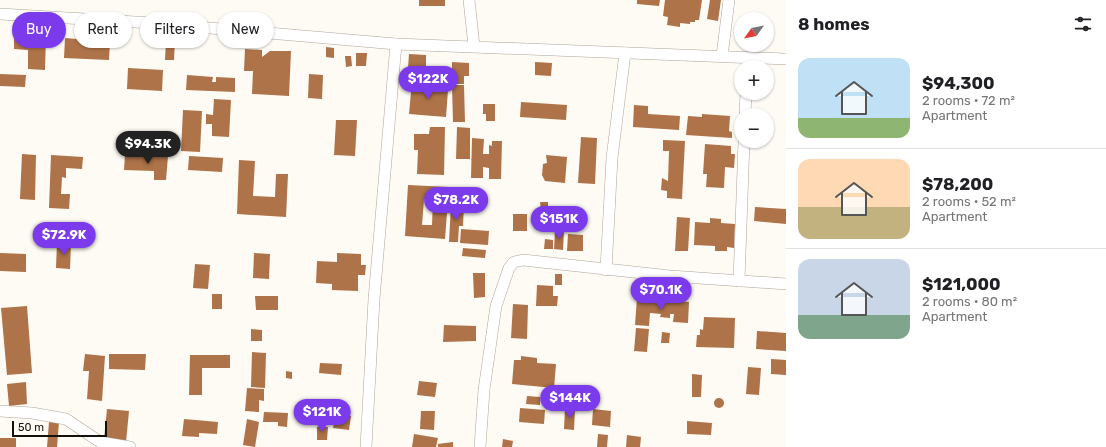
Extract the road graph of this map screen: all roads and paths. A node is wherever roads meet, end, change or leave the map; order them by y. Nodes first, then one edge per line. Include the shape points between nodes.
1 (469, 0) edge
2 (729, 0) edge
3 (0, 14) edge
4 (396, 44) junction
5 (474, 46) junction
6 (625, 53) junction
7 (722, 56) junction
8 (786, 59) edge
9 (739, 60) edge
10 (773, 60) edge
11 (744, 148) edge
12 (606, 270) junction
13 (739, 281) junction
14 (786, 284) edge
15 (0, 411) edge
16 (130, 447) edge
17 (366, 447) edge
18 (480, 447) edge

1 - 5 street
2 - 7 street
3 - 4 street via 152,23
4 - 5 street
4 - 17 street via 374,299
5 - 6 street
6 - 7 street
6 - 12 street via 612,158
7 - 9 street
8 - 10 street
11 - 13 street
12 - 13 street
12 - 18 street via 523,260 514,262 509,268 496,306 484,390
13 - 14 street
15 - 16 street via 66,419 100,442

